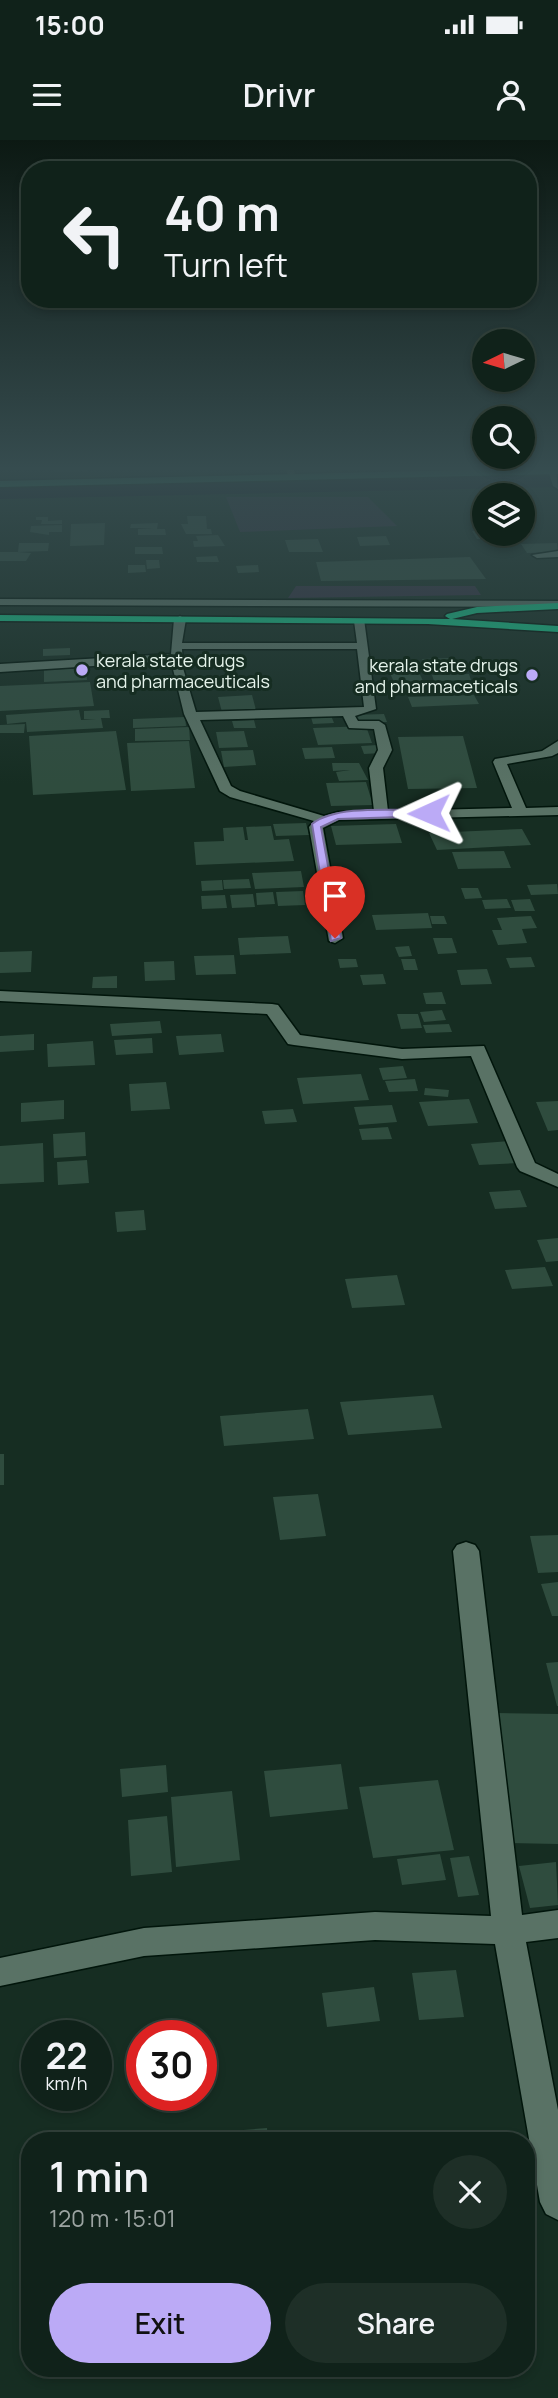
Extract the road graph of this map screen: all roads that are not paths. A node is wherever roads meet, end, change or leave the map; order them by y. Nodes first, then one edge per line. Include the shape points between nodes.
1 (0, 602) edge
2 (558, 605) edge
3 (0, 618) edge
4 (180, 619) junction
5 (360, 621) junction
6 (428, 621) junction
7 (558, 629) edge
8 (363, 646) junction
9 (176, 651) junction
10 (0, 668) edge
11 (357, 712) junction
12 (191, 716) junction
13 (558, 745) edge
14 (520, 811) junction
15 (558, 811) edge
16 (381, 815) junction
17 (324, 820) junction
18 (335, 938) dead end
19 (0, 996) edge
20 (558, 1181) edge
21 (466, 1551) dead end
22 (558, 1924) edge
23 (508, 1931) junction
24 (0, 1972) edge
25 (558, 2202) edge

1 - 2 street
2 - 6 highway via 477,610
3 - 4 highway
4 - 5 highway
4 - 9 street
5 - 6 highway
5 - 8 street
6 - 7 highway
8 - 9 street
8 - 11 street via 370,709
9 - 10 street
9 - 12 street
11 - 12 street
11 - 16 street via 348,714 353,725 379,726 385,750 376,768
12 - 17 street via 225,788
13 - 14 street via 545,755 500,762
14 - 15 street
14 - 16 street
16 - 17 street
17 - 18 street via 316,827
19 - 20 street via 272,1009 294,1040 402,1054 478,1050 527,1167
21 - 23 street
22 - 23 street
23 - 24 street via 375,1926 144,1942
23 - 25 street

